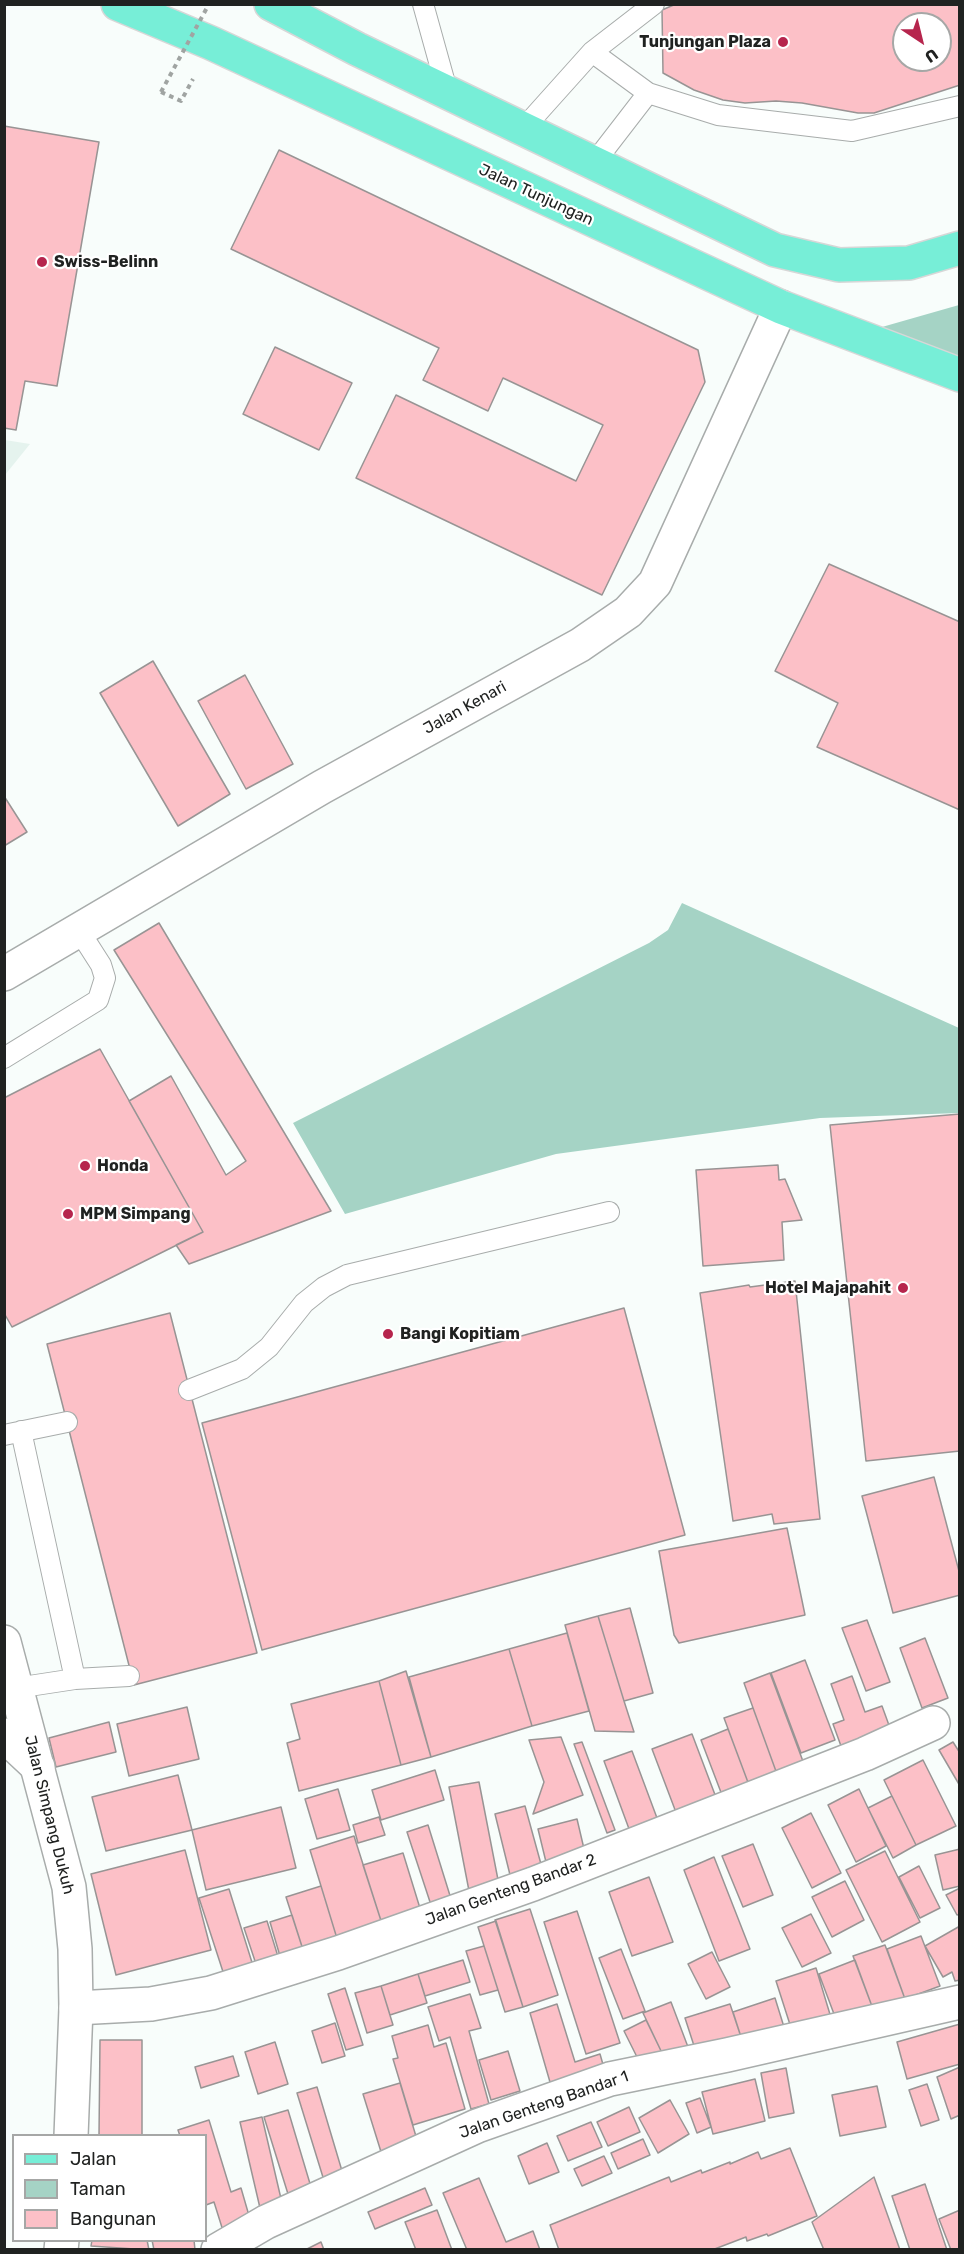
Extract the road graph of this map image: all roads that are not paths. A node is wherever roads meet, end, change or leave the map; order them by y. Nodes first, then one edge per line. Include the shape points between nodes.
1 (118, 4) edge
2 (271, 4) edge
3 (423, 4) edge
4 (654, 4) edge
5 (592, 52) junction
6 (648, 93) junction
7 (448, 94) junction
8 (960, 106) edge
9 (523, 129) junction
10 (594, 164) junction
11 (960, 248) edge
12 (781, 307) junction
13 (960, 375) edge
14 (78, 929) junction
15 (4, 974) edge
16 (4, 1058) edge
17 (609, 1212) dead end
18 (189, 1390) dead end
19 (67, 1422) dead end
20 (13, 1433) edge
21 (4, 1642) edge
22 (129, 1676) dead end
23 (75, 1679) junction
24 (16, 1688) junction
25 (933, 1723) dead end
26 (4, 1736) edge
27 (38, 1767) junction
28 (960, 2002) edge
29 (76, 2008) junction
30 (71, 2134) edge
31 (218, 2250) edge

1 - 12 main road, Jalan Tunjungan via 211,43
2 - 7 main road
3 - 7 lane
4 - 5 lane
5 - 6 lane
5 - 9 lane
6 - 8 lane via 718,115 852,131
6 - 10 lane
7 - 9 main road
9 - 10 main road
10 - 11 main road via 775,250 839,265 909,262
12 - 13 main road, Jalan Tunjungan
12 - 14 street, Jalan Kenari via 655,583 628,612 580,645 322,787
14 - 15 street, Jalan Kenari
14 - 16 lane via 105,978 98,1000
17 - 18 lane via 347,1275 304,1303 269,1347 242,1368
19 - 20 lane
20 - 23 lane
21 - 24 street, Jalan Simpang Dukuh
22 - 23 lane
23 - 24 lane
24 - 27 street, Jalan Simpang Dukuh
25 - 29 street, Jalan Genteng Bandar 2 via 865,1754 533,1884 338,1953 211,1993 151,2004
26 - 27 street
27 - 29 street, Jalan Simpang Dukuh via 69,1887
28 - 31 street, Jalan Genteng Bandar 1 via 610,2079 477,2126 266,2222
29 - 30 street, Jalan Simpang Dukuh

